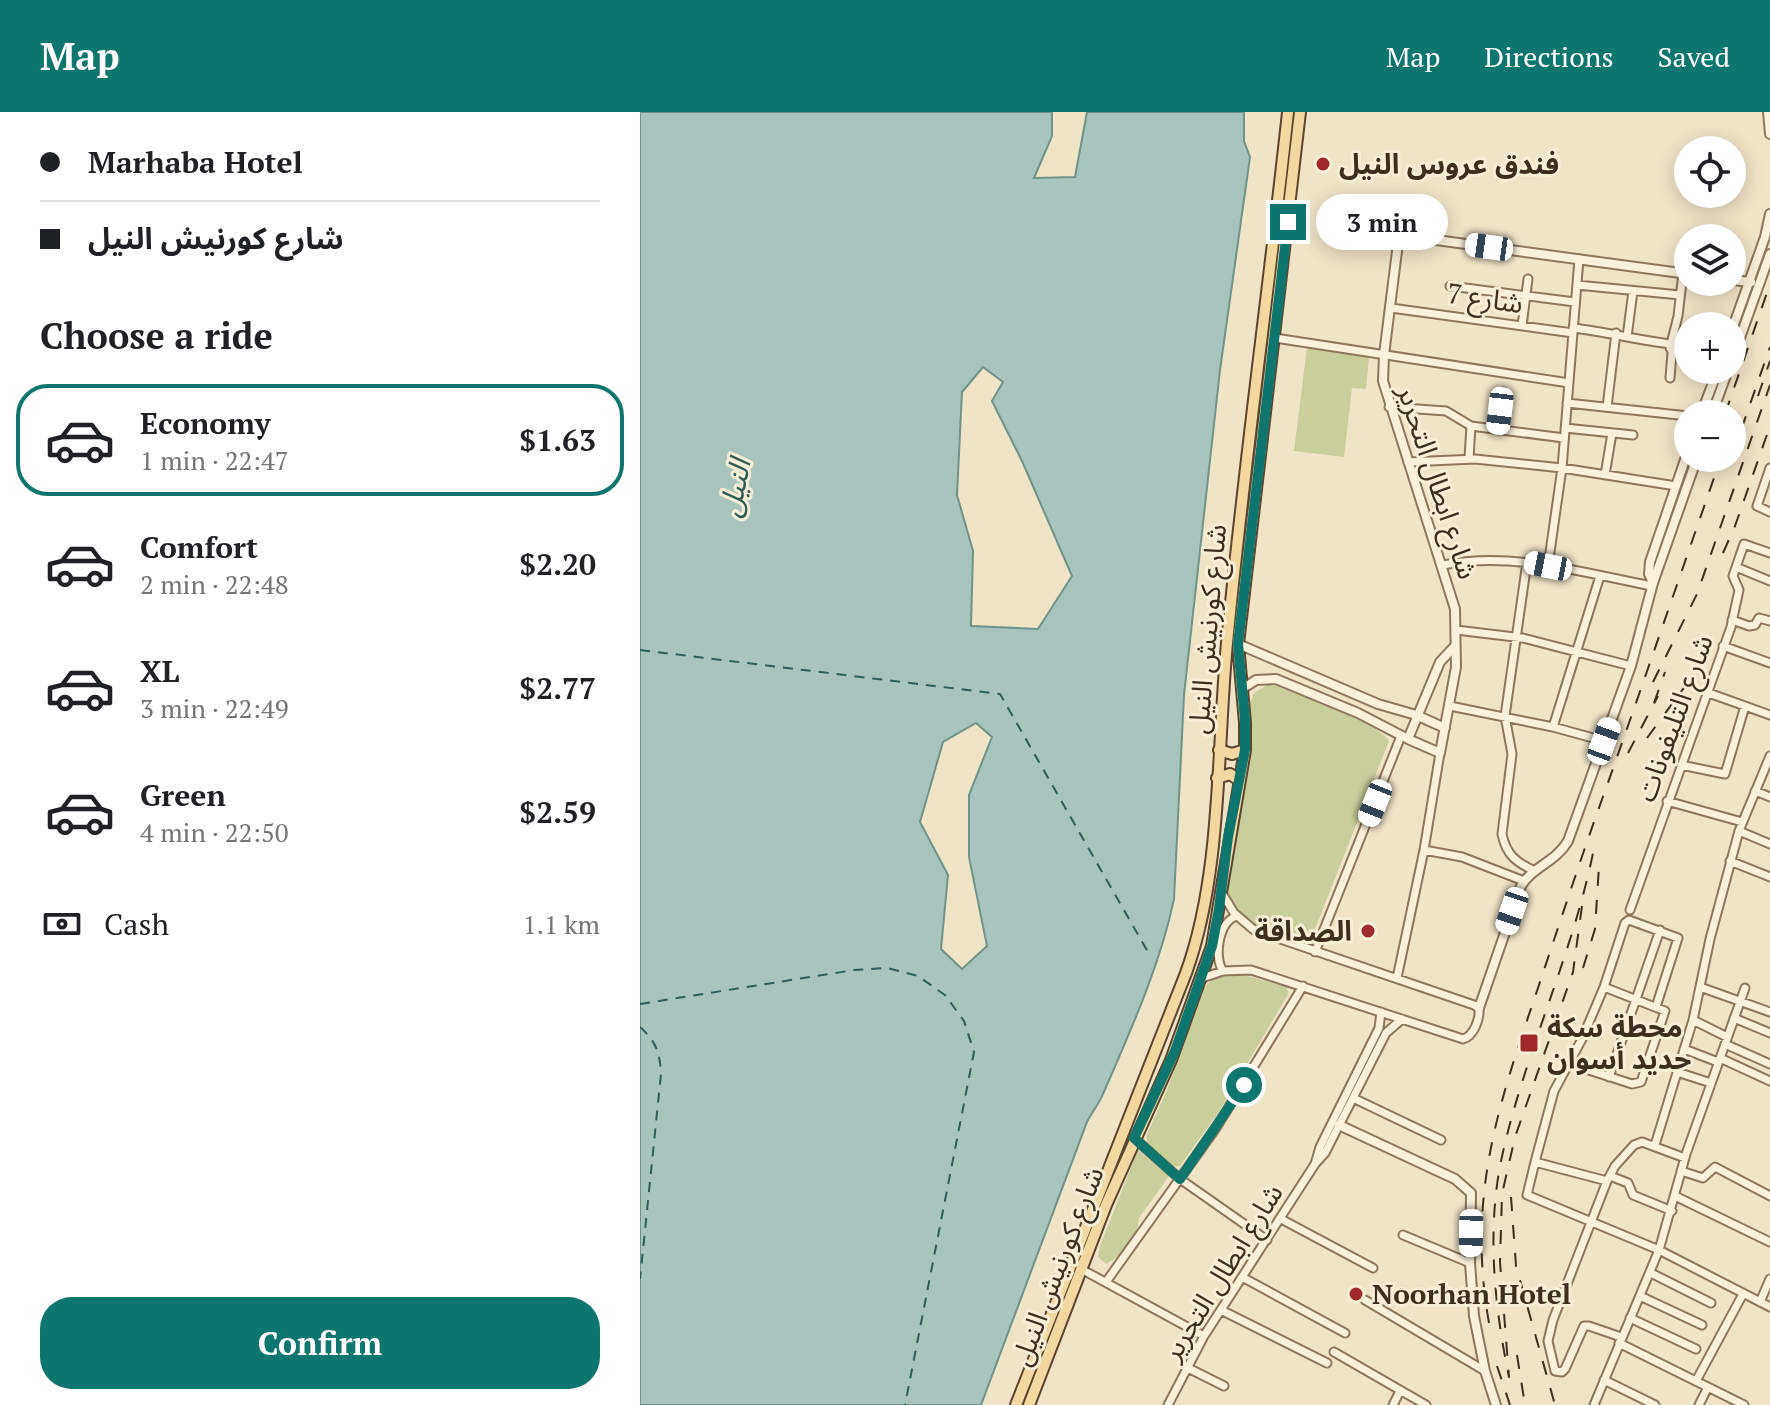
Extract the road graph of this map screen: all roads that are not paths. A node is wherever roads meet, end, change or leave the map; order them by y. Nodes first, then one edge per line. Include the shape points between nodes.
1 (1288, 112) edge
2 (1300, 112) edge
3 (1768, 112) edge
4 (1770, 134) edge
5 (1770, 214) edge
6 (1770, 254) edge
7 (1579, 259) junction
8 (1674, 272) edge
9 (1528, 279) dead end
10 (1746, 282) edge
11 (1749, 282) junction
12 (1760, 284) junction
13 (1577, 285) junction
14 (1450, 286) dead end
15 (1633, 291) junction
16 (1674, 294) edge
17 (1526, 296) junction
18 (1680, 296) edge
19 (1575, 302) junction
20 (1391, 308) junction
21 (1738, 312) edge
22 (1746, 322) edge
23 (1522, 326) junction
24 (1573, 331) junction
25 (1616, 333) junction
26 (1627, 337) junction
27 (1275, 338) junction
28 (1671, 348) junction
29 (1674, 349) edge
30 (1384, 355) junction
31 (1670, 378) dead end
32 (1569, 383) junction
33 (1503, 392) dead end
34 (1567, 403) junction
35 (1389, 407) junction
36 (1607, 407) junction
37 (1674, 414) edge
38 (1471, 426) junction
39 (1565, 428) junction
40 (1498, 430) junction
41 (1612, 433) junction
42 (1633, 435) dead end
43 (1564, 438) junction
44 (1469, 458) junction
45 (1408, 462) junction
46 (1562, 468) junction
47 (1770, 468) edge
48 (1681, 472) edge
49 (1692, 472) edge
50 (1605, 475) junction
51 (1767, 484) edge
52 (1676, 486) junction
53 (1770, 512) edge
54 (1770, 553) edge
55 (1527, 562) junction
56 (1443, 565) junction
57 (1548, 566) junction
58 (1736, 567) junction
59 (1600, 576) junction
60 (1770, 581) edge
61 (1653, 585) junction
62 (1732, 620) junction
63 (1770, 621) edge
64 (1456, 630) junction
65 (1516, 637) junction
66 (1238, 644) junction
67 (1723, 646) junction
68 (1454, 647) junction
69 (1575, 650) junction
70 (1770, 663) edge
71 (1631, 666) junction
72 (1242, 689) junction
73 (1706, 692) junction
74 (1450, 706) junction
75 (1745, 706) junction
76 (1416, 715) junction
77 (1770, 715) edge
78 (1505, 716) junction
79 (1553, 727) junction
80 (1445, 728) junction
81 (1404, 738) junction
82 (1604, 741) junction
83 (1219, 750) junction
84 (1245, 750) junction
85 (1440, 753) junction
86 (1769, 761) edge
87 (1681, 765) junction
88 (1217, 778) junction
89 (1239, 780) junction
90 (1755, 791) junction
91 (1770, 797) edge
92 (1667, 801) junction
93 (1742, 822) junction
94 (1739, 831) junction
95 (1770, 844) edge
96 (1424, 850) junction
97 (1730, 861) junction
98 (1535, 871) junction
99 (1770, 877) edge
100 (1524, 881) junction
101 (1221, 893) junction
102 (1630, 910) dead end
103 (1237, 916) junction
104 (1660, 930) junction
105 (1315, 952) junction
106 (1223, 971) junction
107 (1397, 978) junction
108 (1199, 979) junction
109 (1303, 986) junction
110 (1604, 987) junction
111 (1700, 987) junction
112 (1745, 988) dead end
113 (1634, 999) junction
114 (1741, 1000) junction
115 (1479, 1008) junction
116 (1660, 1008) junction
117 (1381, 1012) junction
118 (1770, 1012) edge
119 (1734, 1018) junction
120 (1402, 1019) junction
121 (1693, 1020) junction
122 (1770, 1033) edge
123 (1179, 1037) junction
124 (1726, 1040) junction
125 (1158, 1045) junction
126 (1684, 1049) junction
127 (1719, 1060) junction
128 (1570, 1064) junction
129 (1770, 1064) edge
130 (1677, 1072) junction
131 (1609, 1077) junction
132 (1770, 1081) edge
133 (1711, 1083) junction
134 (1353, 1098) junction
135 (1339, 1125) junction
136 (1134, 1138) junction
137 (1441, 1140) dead end
138 (1655, 1145) junction
139 (1685, 1158) junction
140 (1535, 1162) junction
141 (1315, 1164) junction
142 (1681, 1171) junction
143 (1608, 1178) junction
144 (1180, 1179) junction
145 (1675, 1196) junction
146 (1770, 1196) edge
147 (1672, 1211) junction
148 (1281, 1219) junction
149 (1591, 1221) junction
150 (1403, 1235) dead end
151 (1267, 1240) junction
152 (1770, 1242) edge
153 (1659, 1250) junction
154 (1470, 1263) junction
155 (1373, 1268) dead end
156 (1081, 1269) junction
157 (1651, 1273) junction
158 (1242, 1277) junction
159 (1770, 1279) edge
160 (1106, 1282) junction
161 (1743, 1294) junction
162 (1640, 1296) junction
163 (1365, 1300) dead end
164 (1760, 1302) junction
165 (1711, 1303) dead end
166 (1770, 1307) edge
167 (1221, 1310) junction
168 (1630, 1318) junction
169 (1702, 1325) dead end
170 (1345, 1333) dead end
171 (1204, 1336) junction
172 (1620, 1340) junction
173 (1696, 1349) dead end
174 (1334, 1352) dead end
175 (1327, 1363) dead end
176 (1188, 1368) junction
177 (1485, 1371) junction
178 (1604, 1380) junction
179 (1696, 1381) junction
180 (1489, 1385) junction
181 (1224, 1386) dead end
182 (1708, 1387) junction
183 (1400, 1391) junction
184 (1596, 1404) edge
185 (1016, 1405) edge
186 (1029, 1405) edge
187 (1168, 1405) edge
188 (1393, 1405) edge
189 (1426, 1405) edge
190 (1489, 1405) edge
191 (1496, 1405) edge
192 (1655, 1405) edge
193 (1699, 1405) edge
194 (1744, 1405) edge

1 - 83 main road, شارع كورنيش النيل
2 - 27 main road, شارع كورنيش النيل
3 - 4 street
5 - 11 street
6 - 12 street
7 - 8 street
7 - 13 street
7 - 20 street, شارع ابطال التحرير via 1399,235
9 - 17 street
10 - 11 street
11 - 12 street
11 - 21 street
12 - 22 street
13 - 15 street
13 - 19 street
14 - 17 street
15 - 16 street
15 - 26 street
17 - 19 street
17 - 23 street
18 - 28 street
19 - 24 street
20 - 23 street, شارع 7
20 - 30 street, شارع ابطال التحرير
23 - 24 street, شارع 7
24 - 25 street, شارع 7
24 - 32 street
25 - 26 street, شارع 7
25 - 36 street
26 - 28 street, شارع 7
27 - 30 street
27 - 66 main road, شارع كورنيش النيل
28 - 29 street, شارع 7
28 - 31 street
30 - 32 street
30 - 35 street, شارع ابطال التحرير
32 - 34 street
33 - 40 street
34 - 36 street
34 - 39 street
35 - 38 street via 1446,411
35 - 45 street, شارع ابطال التحرير
36 - 37 street
38 - 40 street
38 - 44 street
39 - 41 street
39 - 43 street
40 - 43 street
41 - 42 street
41 - 50 street
43 - 46 street
44 - 45 street
44 - 46 street
45 - 56 street, شارع ابطال التحرير
46 - 50 street
46 - 57 street
47 - 51 street
48 - 52 street
49 - 61 street
50 - 52 street
51 - 53 street via 1757,506
52 - 61 street via 1650,562
54 - 58 street, شارع التليفونات via 1747,543
55 - 56 street via 1485,559
55 - 57 street
55 - 65 street
56 - 64 street, شارع ابطال التحرير
57 - 59 street
58 - 60 street
58 - 62 street, شارع التليفونات via 1733,579 1739,590
59 - 61 street
59 - 69 street
61 - 71 street
62 - 63 street via 1749,626 1759,618
62 - 67 street, شارع التليفونات
64 - 65 street
64 - 68 street, شارع ابطال التحرير
65 - 69 street
65 - 78 street
66 - 72 main road, شارع كورنيش النيل
66 - 76 street
67 - 70 street
67 - 73 street, شارع التليفونات
68 - 74 street, شارع ابطال التحرير via 1457,663
68 - 76 street, شارع ابطال التحرير via 1442,658
69 - 71 street
69 - 79 street
71 - 82 street
72 - 81 street via 1256,680 1276,679
72 - 84 main road, شارع كورنيش النيل
73 - 75 street
73 - 87 street, شارع التليفونات
74 - 78 street
74 - 80 street, شارع ابطال التحرير
75 - 77 street
75 - 87 street via 1725,774
76 - 80 street
76 - 81 street, شارع ابطال التحرير
78 - 79 street
78 - 98 street via 1512,754 1504,845 1517,863
79 - 82 street
80 - 85 street, شارع ابطال التحرير
81 - 85 street
81 - 105 street
82 - 98 street via 1568,841
83 - 84 main road
83 - 88 main road, شارع كورنيش النيل
84 - 89 main road, شارع كورنيش النيل
85 - 96 street, شارع ابطال التحرير
86 - 90 street
87 - 92 street, شارع التليفونات
88 - 89 main road via 1230,774
88 - 125 main road, شارع كورنيش النيل via 1202,919
89 - 101 main road, شارع كورنيش النيل
90 - 91 street
90 - 93 street
92 - 93 street
92 - 102 street, شارع التليفونات
93 - 94 street
94 - 95 street
94 - 97 street
96 - 100 street via 1476,861
96 - 107 street, شارع ابطال التحرير
97 - 99 street
97 - 111 street
98 - 100 street
100 - 115 street
101 - 103 street
101 - 108 main road, شارع كورنيش النيل via 1212,946
103 - 105 street via 1254,930
103 - 106 street via 1225,923 1218,956
104 - 110 street via 1627,921
104 - 113 street
104 - 116 street via 1678,938
105 - 107 street
106 - 108 street
106 - 109 street via 1251,970
107 - 115 street
108 - 123 main road, شارع كورنيش النيل
109 - 117 street
109 - 144 street
110 - 113 street
110 - 128 street
111 - 114 street
111 - 121 street
112 - 114 street
113 - 116 street
113 - 131 street
114 - 118 street
114 - 119 street
115 - 120 street via 1471,1034 1463,1039
116 - 131 street via 1643,1079 1632,1084
117 - 120 street
117 - 141 street, شارع ابطال التحرير via 1379,1028
119 - 122 street
119 - 124 street
120 - 134 street, شارع ابطال التحرير via 1388,1029
121 - 124 street
121 - 126 street
123 - 125 main road via 1166,1053
123 - 136 main road, شارع كورنيش النيل
124 - 127 street
124 - 129 street
125 - 185 main road, شارع كورنيش النيل
126 - 127 street
126 - 130 street
127 - 132 street
127 - 133 street
128 - 131 street
128 - 140 street via 1552,1097
130 - 133 street
130 - 138 street
133 - 139 street
134 - 135 street, شارع ابطال التحرير
134 - 137 street
135 - 141 street, شارع ابطال التحرير
135 - 154 street via 1464,1184 1473,1197
136 - 144 street
136 - 156 main road, شارع كورنيش النيل
138 - 139 street
138 - 143 street via 1634,1145
139 - 142 street
140 - 143 street
140 - 149 street via 1527,1195
141 - 148 street, شارع ابطال التحرير
142 - 145 street
142 - 146 street via 1703,1178 1715,1167
143 - 147 street via 1628,1183 1633,1195
143 - 149 street
144 - 151 street
144 - 160 street
145 - 147 street
145 - 152 street
147 - 153 street
148 - 151 street, شارع ابطال التحرير
148 - 155 street
149 - 153 street
149 - 172 street via 1549,1334 1555,1371 1565,1369 1584,1326
150 - 154 street
151 - 158 street, شارع ابطال التحرير
153 - 157 street
153 - 161 street
154 - 177 street
156 - 160 street
156 - 186 main road, شارع كورنيش النيل
157 - 162 street
157 - 165 street
158 - 167 street, شارع ابطال التحرير
158 - 170 street
159 - 164 street
160 - 171 street
161 - 164 street
161 - 179 street
162 - 168 street
162 - 169 street
163 - 177 street
164 - 166 street
167 - 171 street, شارع ابطال التحرير
167 - 175 street
168 - 172 street
168 - 173 street
171 - 176 street, شارع ابطال التحرير
172 - 178 street
172 - 179 street
174 - 183 street
176 - 181 street
176 - 187 street, شارع ابطال التحرير
177 - 180 street
178 - 184 street
178 - 192 street
179 - 182 street
180 - 190 street
180 - 191 street
182 - 193 street
182 - 194 street
183 - 188 street
183 - 189 street

